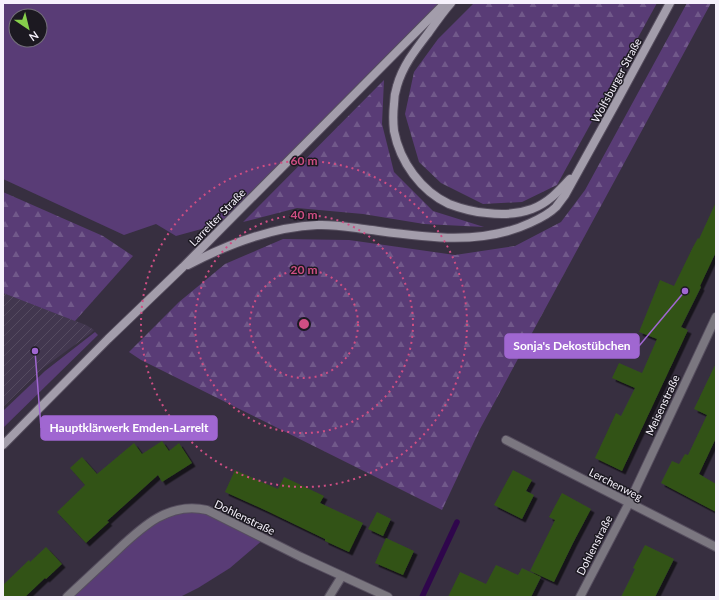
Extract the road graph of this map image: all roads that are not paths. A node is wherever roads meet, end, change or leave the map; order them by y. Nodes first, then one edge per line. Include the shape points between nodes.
1 (445, 3) edge
2 (451, 3) edge
3 (670, 3) edge
4 (581, 166) junction
5 (183, 267) junction
6 (716, 317) edge
7 (506, 440) dead end
8 (3, 445) edge
9 (629, 503) junction
10 (716, 548) edge
11 (342, 576) junction
12 (67, 597) edge
13 (329, 597) edge
14 (388, 597) edge
15 (580, 597) edge

1 - 5 main road, Larrelter Straße
2 - 4 main road via 403,68 396,88 394,132 411,172 430,191 448,203 478,212 508,214 533,209 543,204 554,196
3 - 4 main road, Wolfsburger Straße
4 - 5 main road via 555,208 520,228 506,232 449,238 318,225 293,227 229,245
5 - 8 main road, Larrelter Straße
6 - 9 street, Meisenstraße
7 - 9 street, Lerchenweg
9 - 10 street, Lerchenweg
9 - 15 street, Dohlenstraße
11 - 12 street, Dohlenstraße via 207,510 183,508 150,522
11 - 13 street
11 - 14 street, Dohlenstraße

